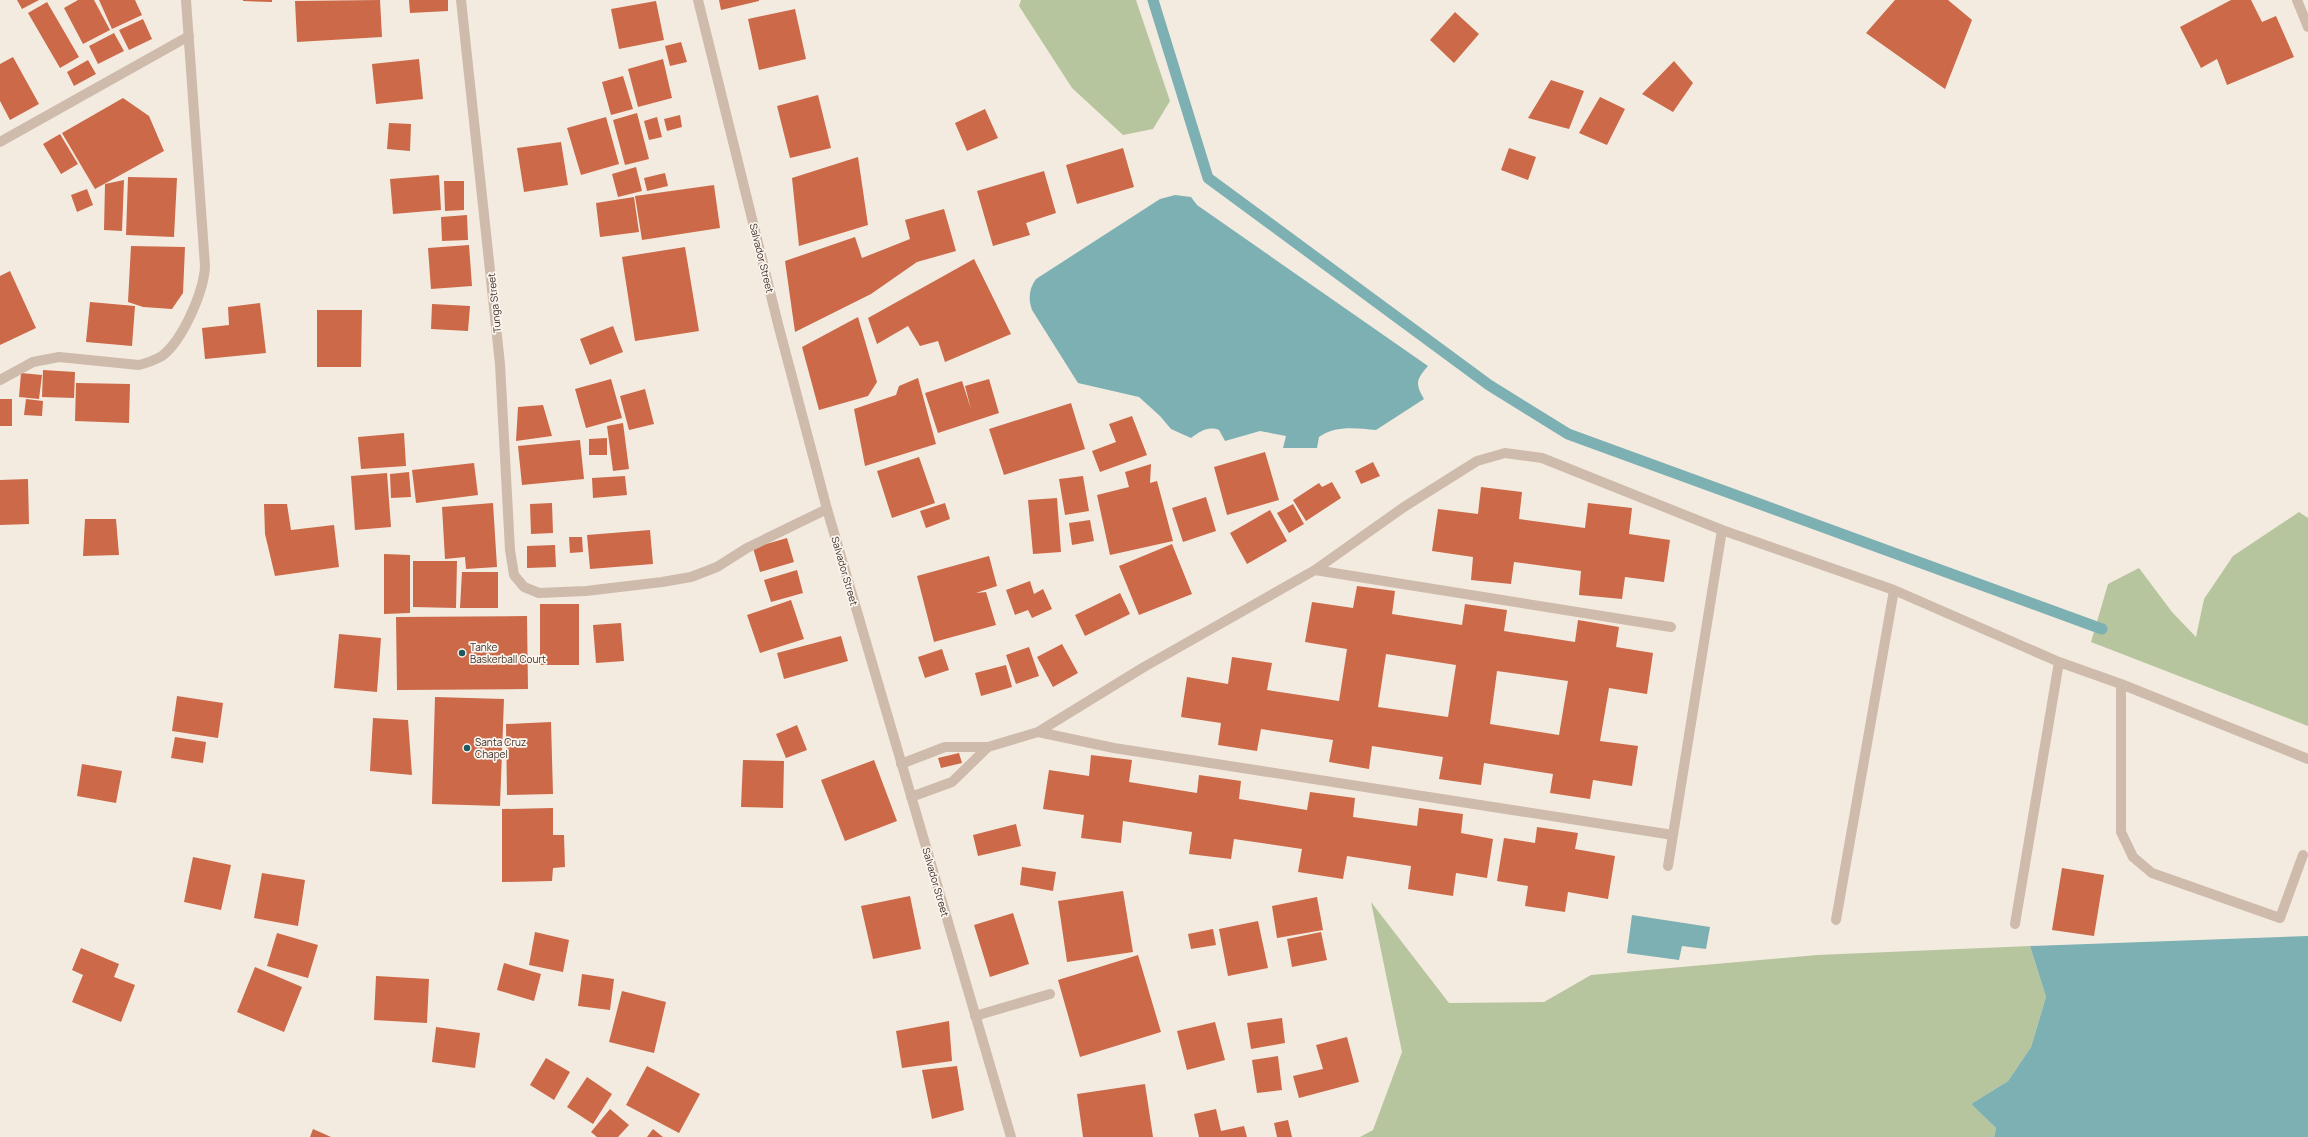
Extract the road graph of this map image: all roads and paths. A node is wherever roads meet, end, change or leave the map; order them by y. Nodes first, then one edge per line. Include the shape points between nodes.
1 (186, 0) edge
2 (461, 0) edge
3 (698, 0) edge
4 (2297, 0) edge
5 (2308, 27) edge
6 (189, 36) junction
7 (0, 142) edge
8 (0, 380) edge
9 (827, 509) junction
10 (1722, 530) junction
11 (1315, 570) junction
12 (1894, 590) junction
13 (1671, 627) dead end
14 (2059, 662) junction
15 (2121, 684) junction
16 (1038, 732) junction
17 (988, 747) junction
18 (2308, 759) edge
19 (901, 764) junction
20 (911, 797) junction
21 (1673, 835) junction
22 (2303, 855) dead end
23 (1668, 866) dead end
24 (1836, 920) dead end
25 (2015, 924) dead end
26 (1050, 994) dead end
27 (975, 1016) junction
28 (1011, 1137) edge

1 - 6 street
2 - 9 street, Tunga Street via 500,364 510,550 514,575 524,587 539,593 586,591 691,577 718,567 747,548
3 - 9 street, Salvador Street via 776,317
4 - 5 street
6 - 7 street
6 - 8 street via 205,266 204,281 194,309 166,352 147,363 59,357 33,362
9 - 19 street, Salvador Street
10 - 11 street via 1542,458 1505,453 1477,461 1404,507
10 - 12 street
10 - 21 street
11 - 13 street
11 - 16 street via 1144,667
12 - 14 street
12 - 24 street
14 - 15 street
14 - 25 street
15 - 18 street
15 - 22 street via 2121,832 2133,857 2152,873 2280,918
16 - 17 street
16 - 21 street via 1114,748
17 - 19 street via 945,747
17 - 20 street via 952,782
19 - 20 street, Salvador Street
20 - 27 street, Salvador Street
21 - 23 street
26 - 27 street
27 - 28 street, Salvador Street

